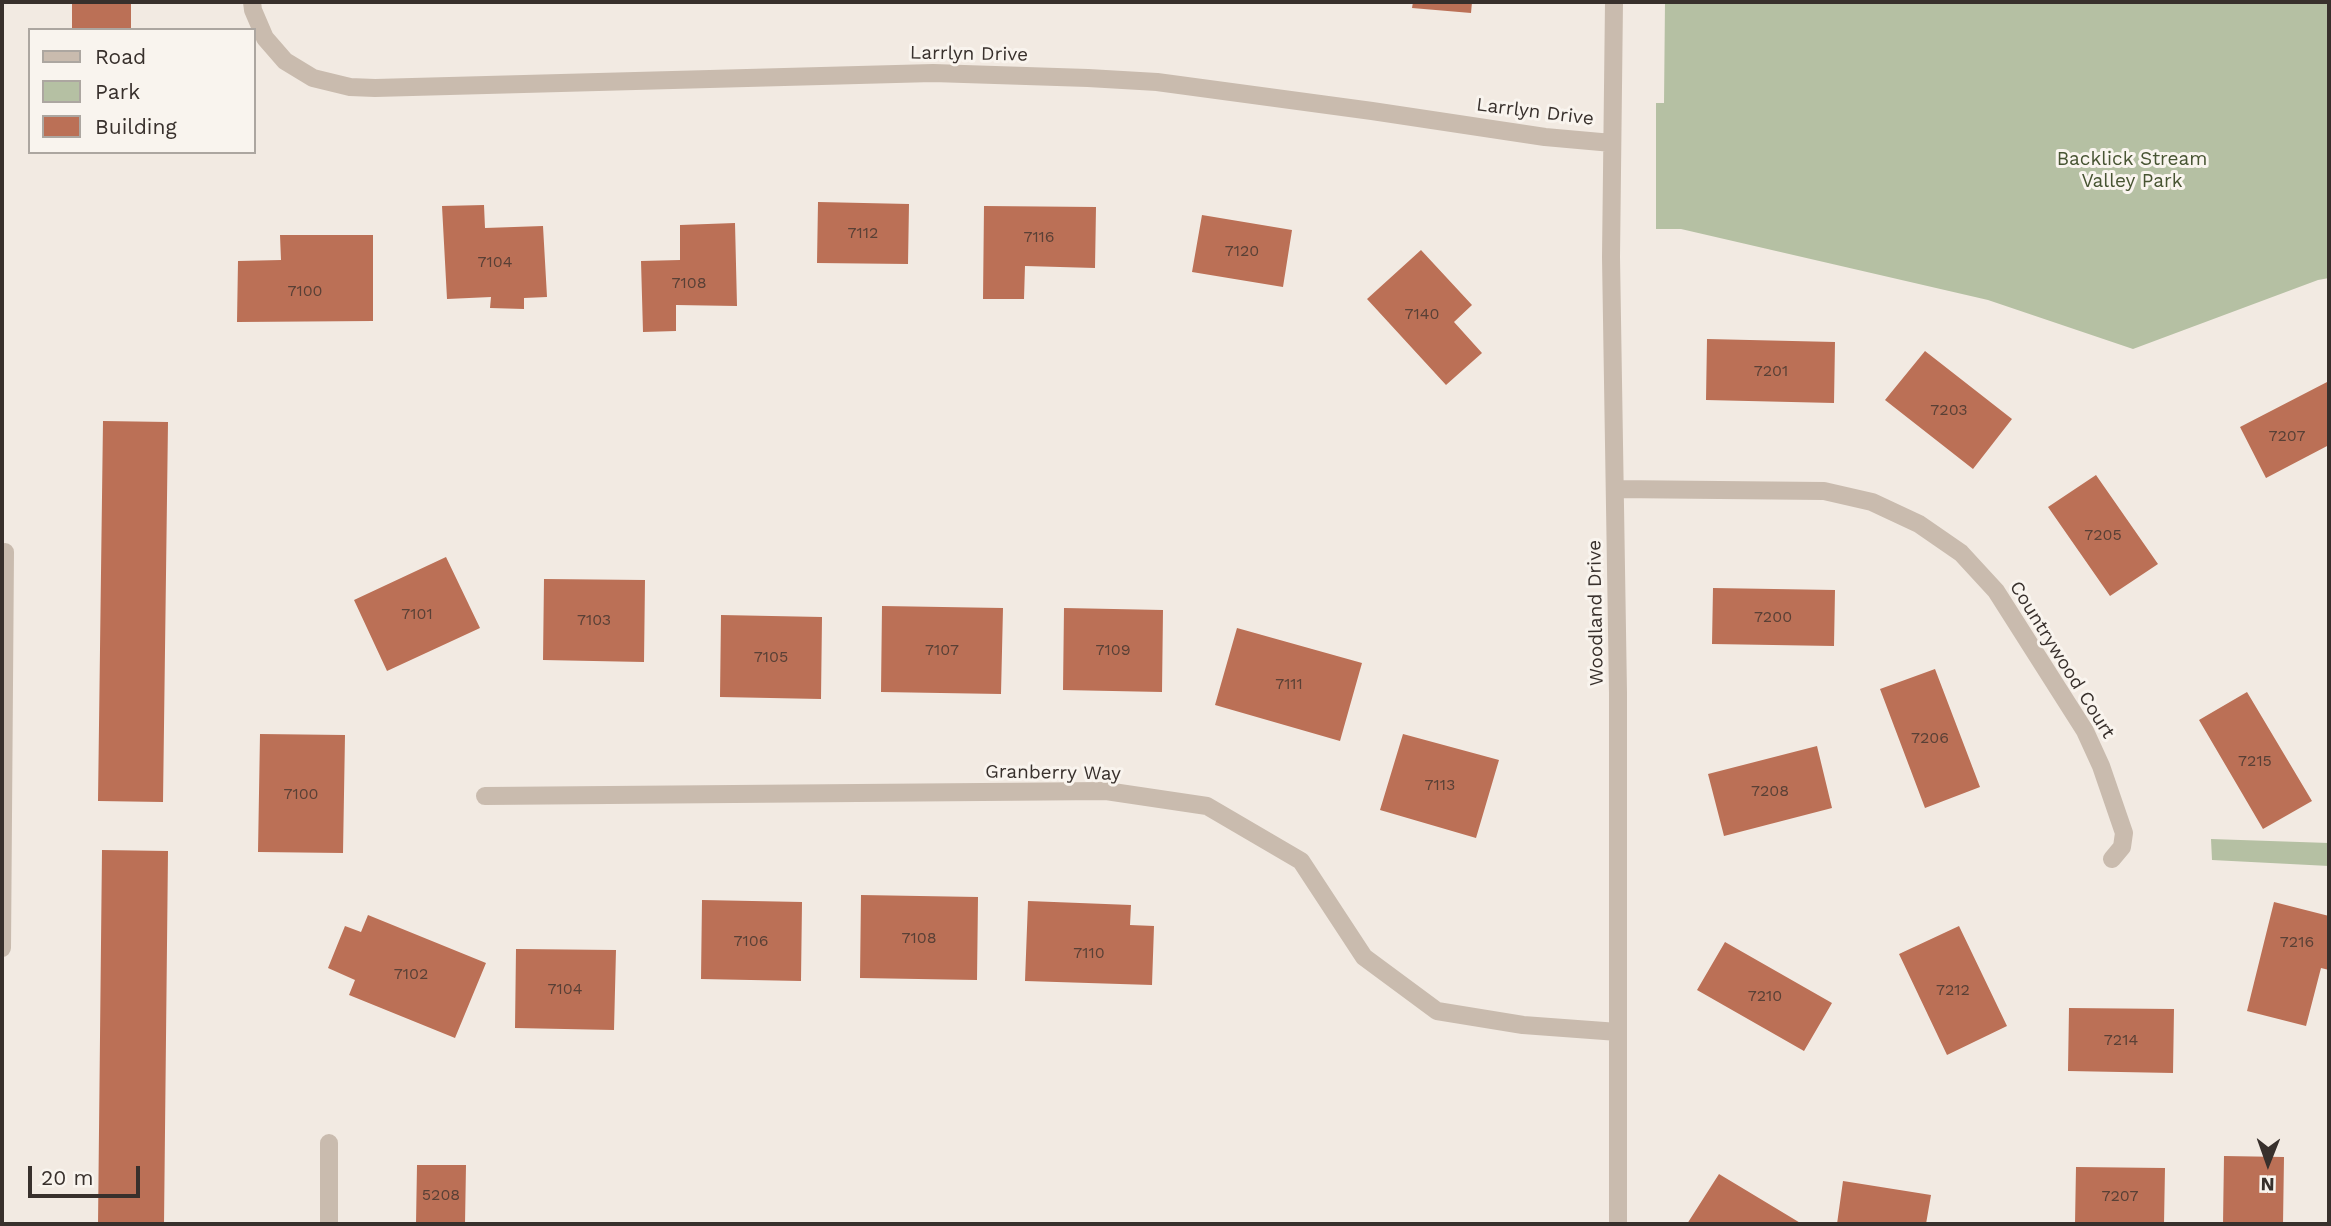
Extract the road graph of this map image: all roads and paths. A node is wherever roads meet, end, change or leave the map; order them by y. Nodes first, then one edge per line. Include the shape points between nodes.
1 (252, 2) edge
2 (1614, 2) edge
3 (1612, 143) junction
4 (1615, 489) junction
5 (5, 552) dead end
6 (485, 796) dead end
7 (2112, 859) dead end
8 (2, 948) edge
9 (1618, 1032) junction
10 (328, 1143) dead end
11 (328, 1224) edge
12 (1618, 1224) edge

1 - 3 street, Larrlyn Drive via 265,38 285,61 313,78 350,87 933,74 1088,78 1157,82
2 - 3 street, Woodland Drive
3 - 4 street, Woodland Drive
4 - 7 street, Countrywood Court via 1824,491 1872,502 1919,524 1961,553 1996,591 2085,730 2124,833 2122,847
4 - 9 street, Woodland Drive
5 - 8 street
6 - 9 street, Granberry Way via 1106,791 1207,806 1301,861 1364,957 1437,1011 1523,1025
9 - 12 street, Woodland Drive
10 - 11 street

